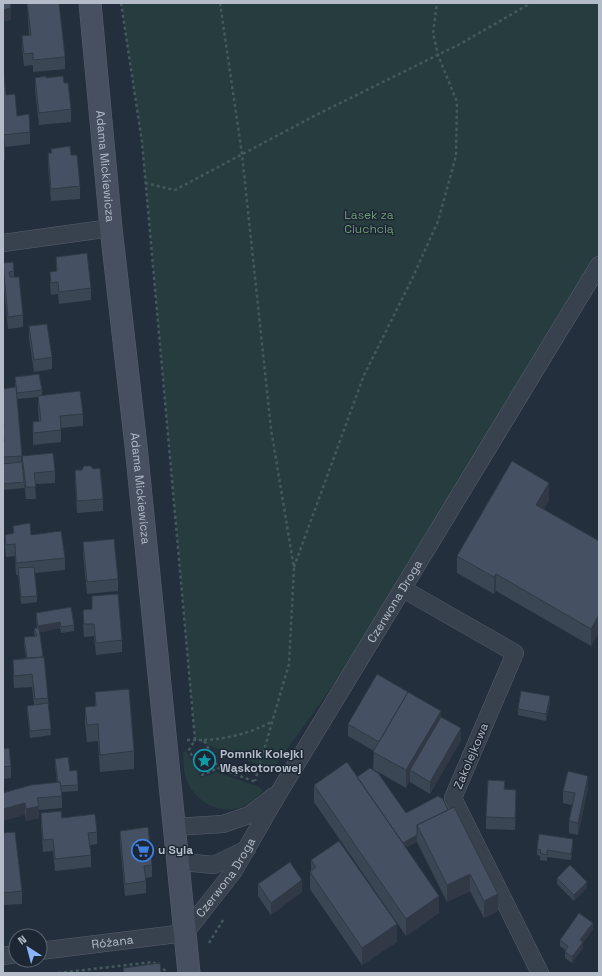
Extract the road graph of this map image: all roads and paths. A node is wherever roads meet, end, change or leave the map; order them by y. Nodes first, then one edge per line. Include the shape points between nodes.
1 (90, 3) edge
2 (121, 3) edge
3 (220, 3) edge
4 (438, 3) edge
5 (531, 3) edge
6 (438, 55) junction
7 (242, 154) junction
8 (145, 183) junction
9 (111, 228) junction
10 (3, 243) edge
11 (599, 265) edge
12 (294, 568) junction
13 (403, 589) junction
14 (272, 722) junction
15 (195, 740) junction
16 (204, 740) junction
17 (218, 768) junction
18 (278, 794) junction
19 (174, 827) junction
20 (247, 848) junction
21 (177, 857) junction
22 (185, 933) junction
23 (48, 950) edge
24 (58, 973) edge
25 (169, 973) edge
26 (190, 973) edge
27 (540, 973) edge

1 - 9 main road, Adama Mickiewicza
2 - 8 path via 142,142
3 - 7 path
4 - 6 path via 433,33
5 - 6 path
6 - 7 path
6 - 12 path via 457,102 456,156 440,214 413,277 364,374
7 - 8 path via 175,190
7 - 12 path via 271,429
8 - 15 path
9 - 10 street
9 - 19 main road, Adama Mickiewicza via 136,446
11 - 13 street, Czerwona Droga
12 - 14 path via 288,664
13 - 18 street, Czerwona Droga
13 - 27 street, Zakolejkowa via 515,653 453,798
14 - 16 path via 228,738
14 - 17 path via 255,781
15 - 16 path
15 - 17 path via 189,750 202,775
16 - 17 path
18 - 19 street via 248,815 223,824
18 - 20 street, Czerwona Droga
19 - 21 main road, Adama Mickiewicza
20 - 21 street via 214,865 194,863
20 - 22 street, Czerwona Droga via 233,872
21 - 22 main road, Adama Mickiewicza
22 - 23 street, Różana
22 - 26 main road, Adama Mickiewicza
24 - 25 path via 153,962

